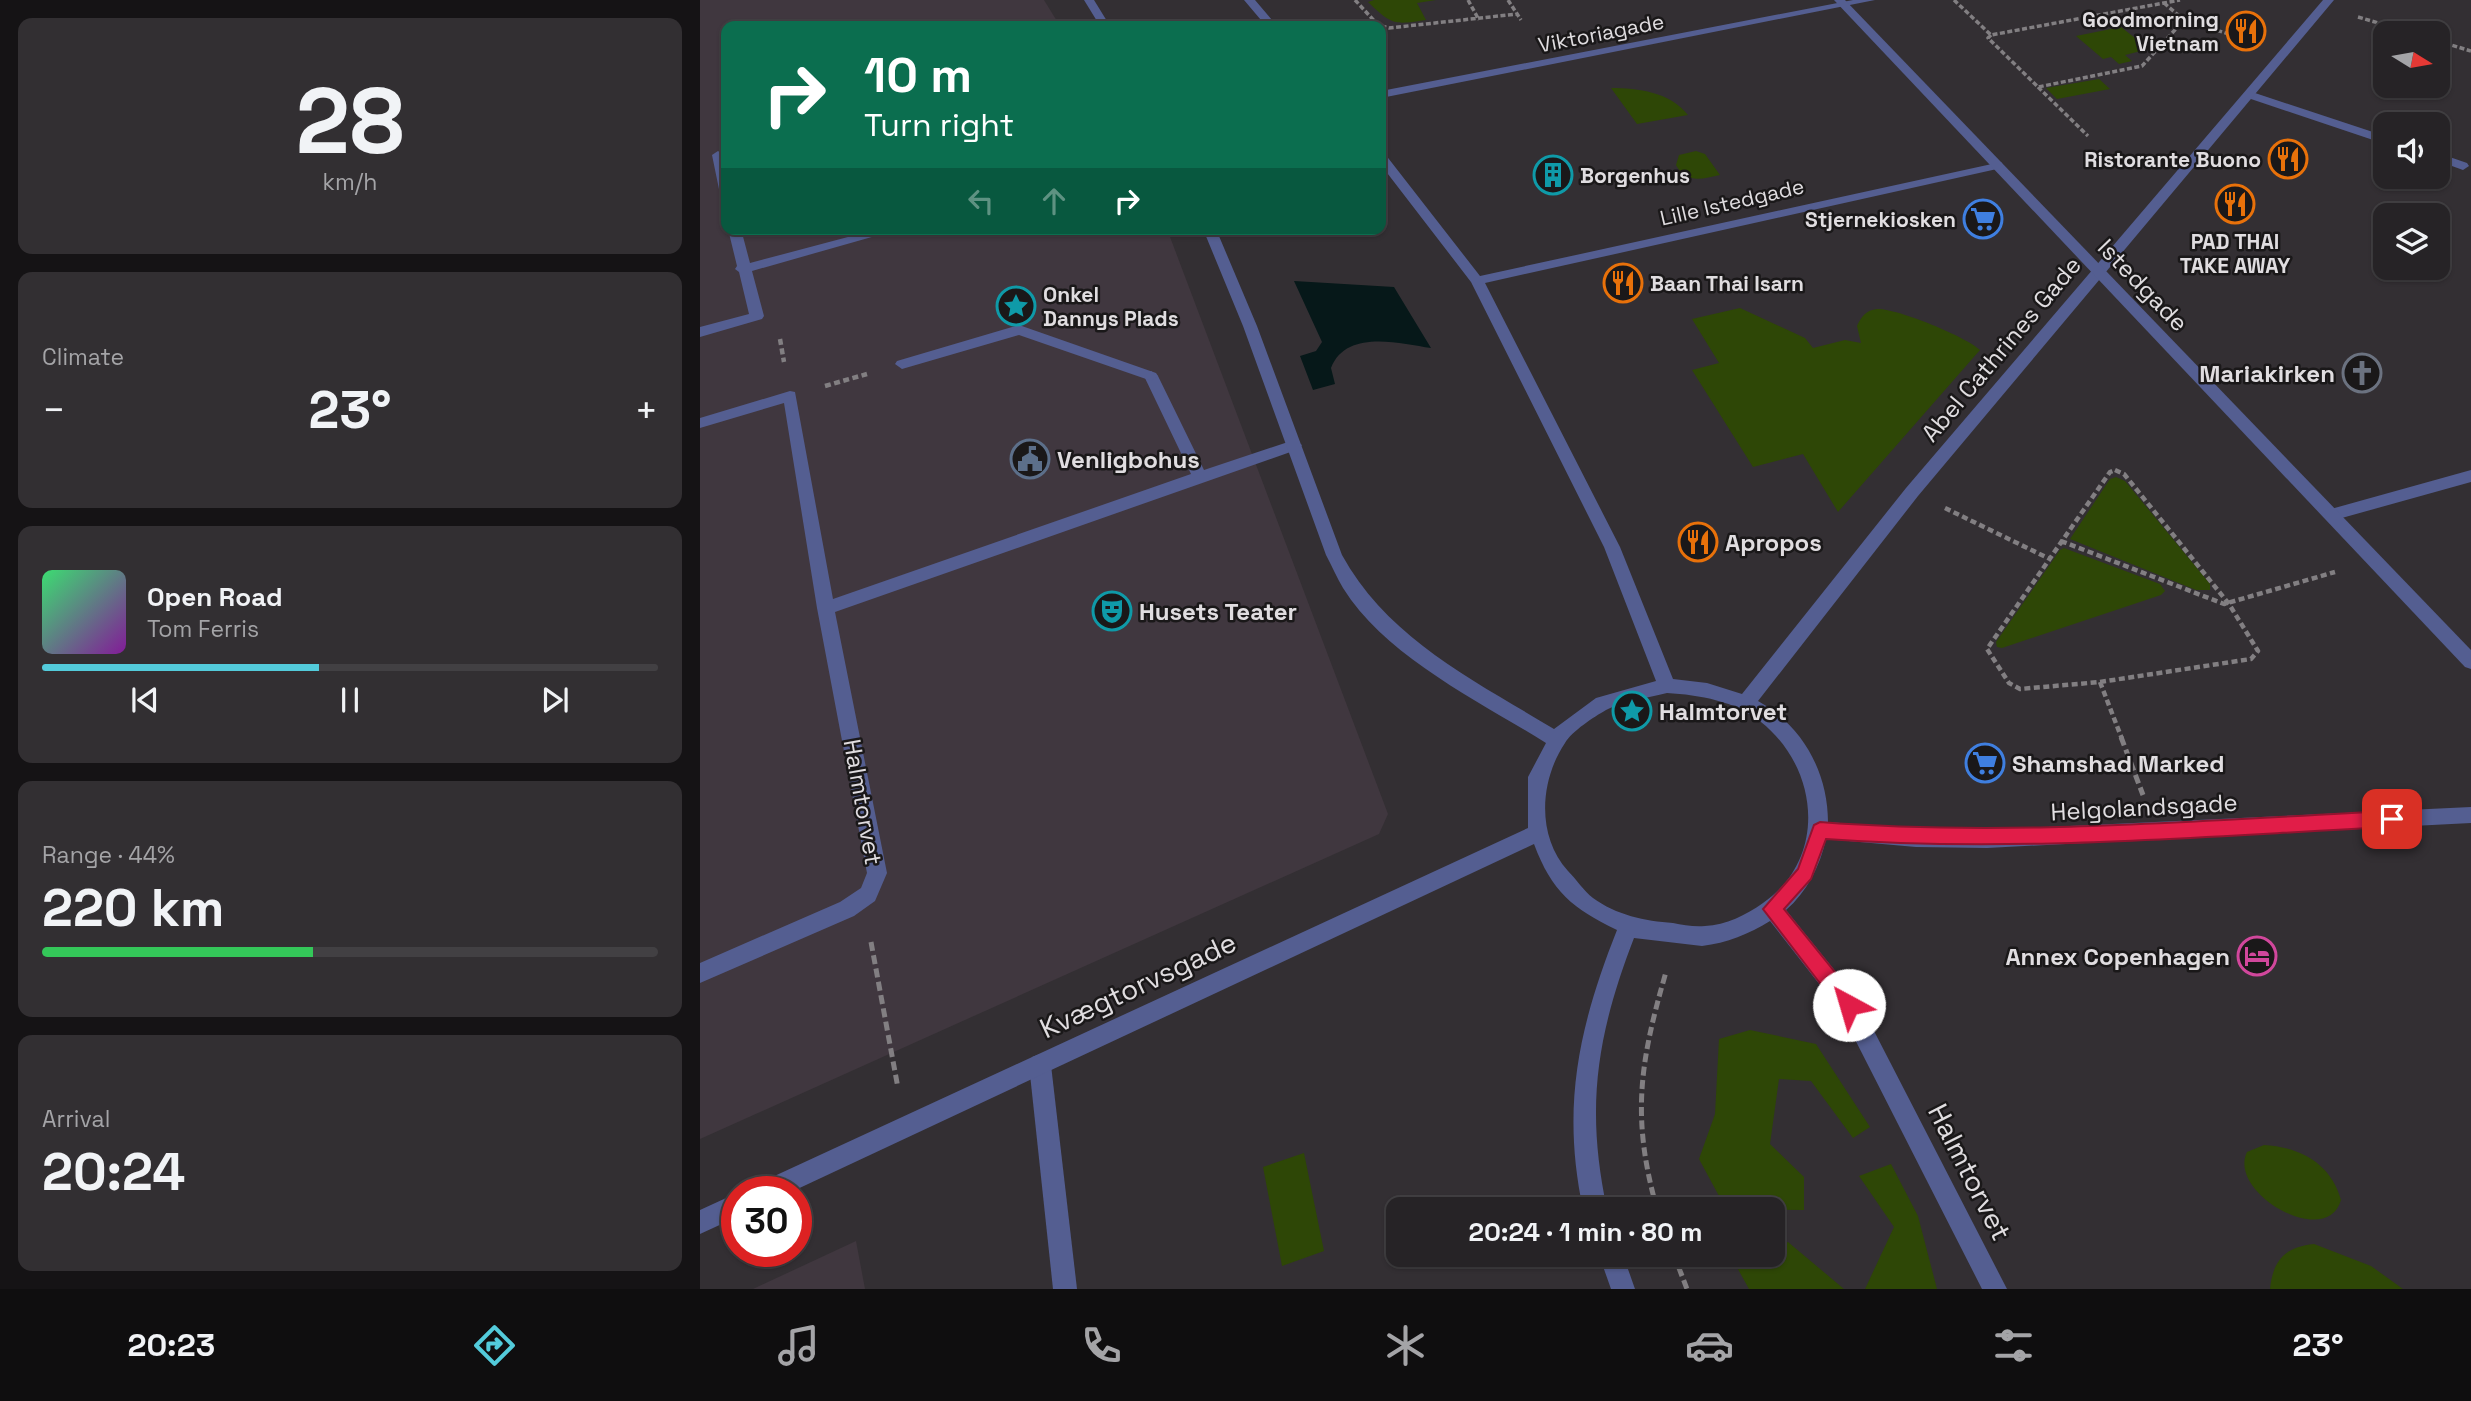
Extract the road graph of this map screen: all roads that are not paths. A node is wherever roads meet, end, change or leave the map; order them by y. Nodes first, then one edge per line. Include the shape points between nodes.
1 (1089, 0) edge
2 (1249, 0) edge
3 (1870, 0) edge
4 (1841, 2) edge
5 (2326, 3) edge
6 (1101, 21) edge
7 (1268, 21) edge
8 (1386, 94) edge
9 (2249, 95) junction
10 (2373, 135) edge
11 (721, 155) edge
12 (700, 159) edge
13 (2450, 161) edge
14 (1386, 163) edge
15 (1997, 165) junction
16 (2463, 166) dead end
17 (735, 235) edge
18 (871, 235) edge
19 (1211, 235) edge
20 (742, 269) junction
21 (2098, 271) junction
22 (1477, 281) junction
23 (700, 332) edge
24 (902, 364) road end
25 (700, 423) edge
26 (1294, 445) junction
27 (2471, 476) edge
28 (1200, 477) junction
29 (2331, 515) junction
30 (827, 608) junction
31 (2471, 662) edge
32 (1667, 686) junction
33 (1745, 704) junction
34 (1556, 740) junction
35 (2471, 815) edge
36 (1820, 830) junction
37 (1537, 833) junction
38 (1773, 909) junction
39 (1628, 928) junction
40 (700, 974) edge
41 (1040, 1065) junction
42 (799, 1176) edge
43 (1593, 1197) edge
44 (721, 1212) edge
45 (700, 1222) edge
46 (1615, 1267) edge
47 (1065, 1289) edge
48 (1623, 1289) edge
49 (1995, 1289) edge

1 - 6 street
2 - 7 street
3 - 4 street, Viktoriagade
4 - 8 street, Viktoriagade
4 - 15 street, Istedgade
5 - 9 street, Abel Cathrines Gade
9 - 10 street
9 - 21 street, Abel Cathrines Gade
11 - 12 street
13 - 16 street
14 - 22 street
15 - 21 street, Istedgade
15 - 22 street, Lille Istedgade
17 - 20 street
18 - 20 street
19 - 26 street
20 - 23 street via 757,316
21 - 29 street, Istedgade
21 - 33 street, Abel Cathrines Gade via 1912,492
22 - 32 street via 1612,547
24 - 28 street via 1019,330 1151,376
25 - 30 street, Halmtorvet via 790,396
26 - 28 street
26 - 34 street via 1340,571 1363,605 1408,646
27 - 29 street
28 - 30 street
29 - 31 street, Istedgade
30 - 40 street, Halmtorvet via 877,873 868,894 847,909
32 - 33 street via 1708,690
32 - 34 street via 1604,700 1569,724
33 - 36 street via 1768,717 1804,757 1821,805
34 - 37 street via 1543,760 1536,784 1532,808
35 - 36 street, Helgolandsgade via 1987,839
36 - 38 street via 1805,873
37 - 39 street via 1544,855 1573,894 1595,912
37 - 41 street, Kvægtorvsgade
38 - 39 street via 1729,931 1703,936 1655,935
38 - 49 street, Halmtorvet via 1849,1005 1874,1047
39 - 43 street via 1595,1017 1586,1060 1581,1136
41 - 42 street, Kvægtorvsgade
41 - 47 street
44 - 45 street
46 - 48 street

